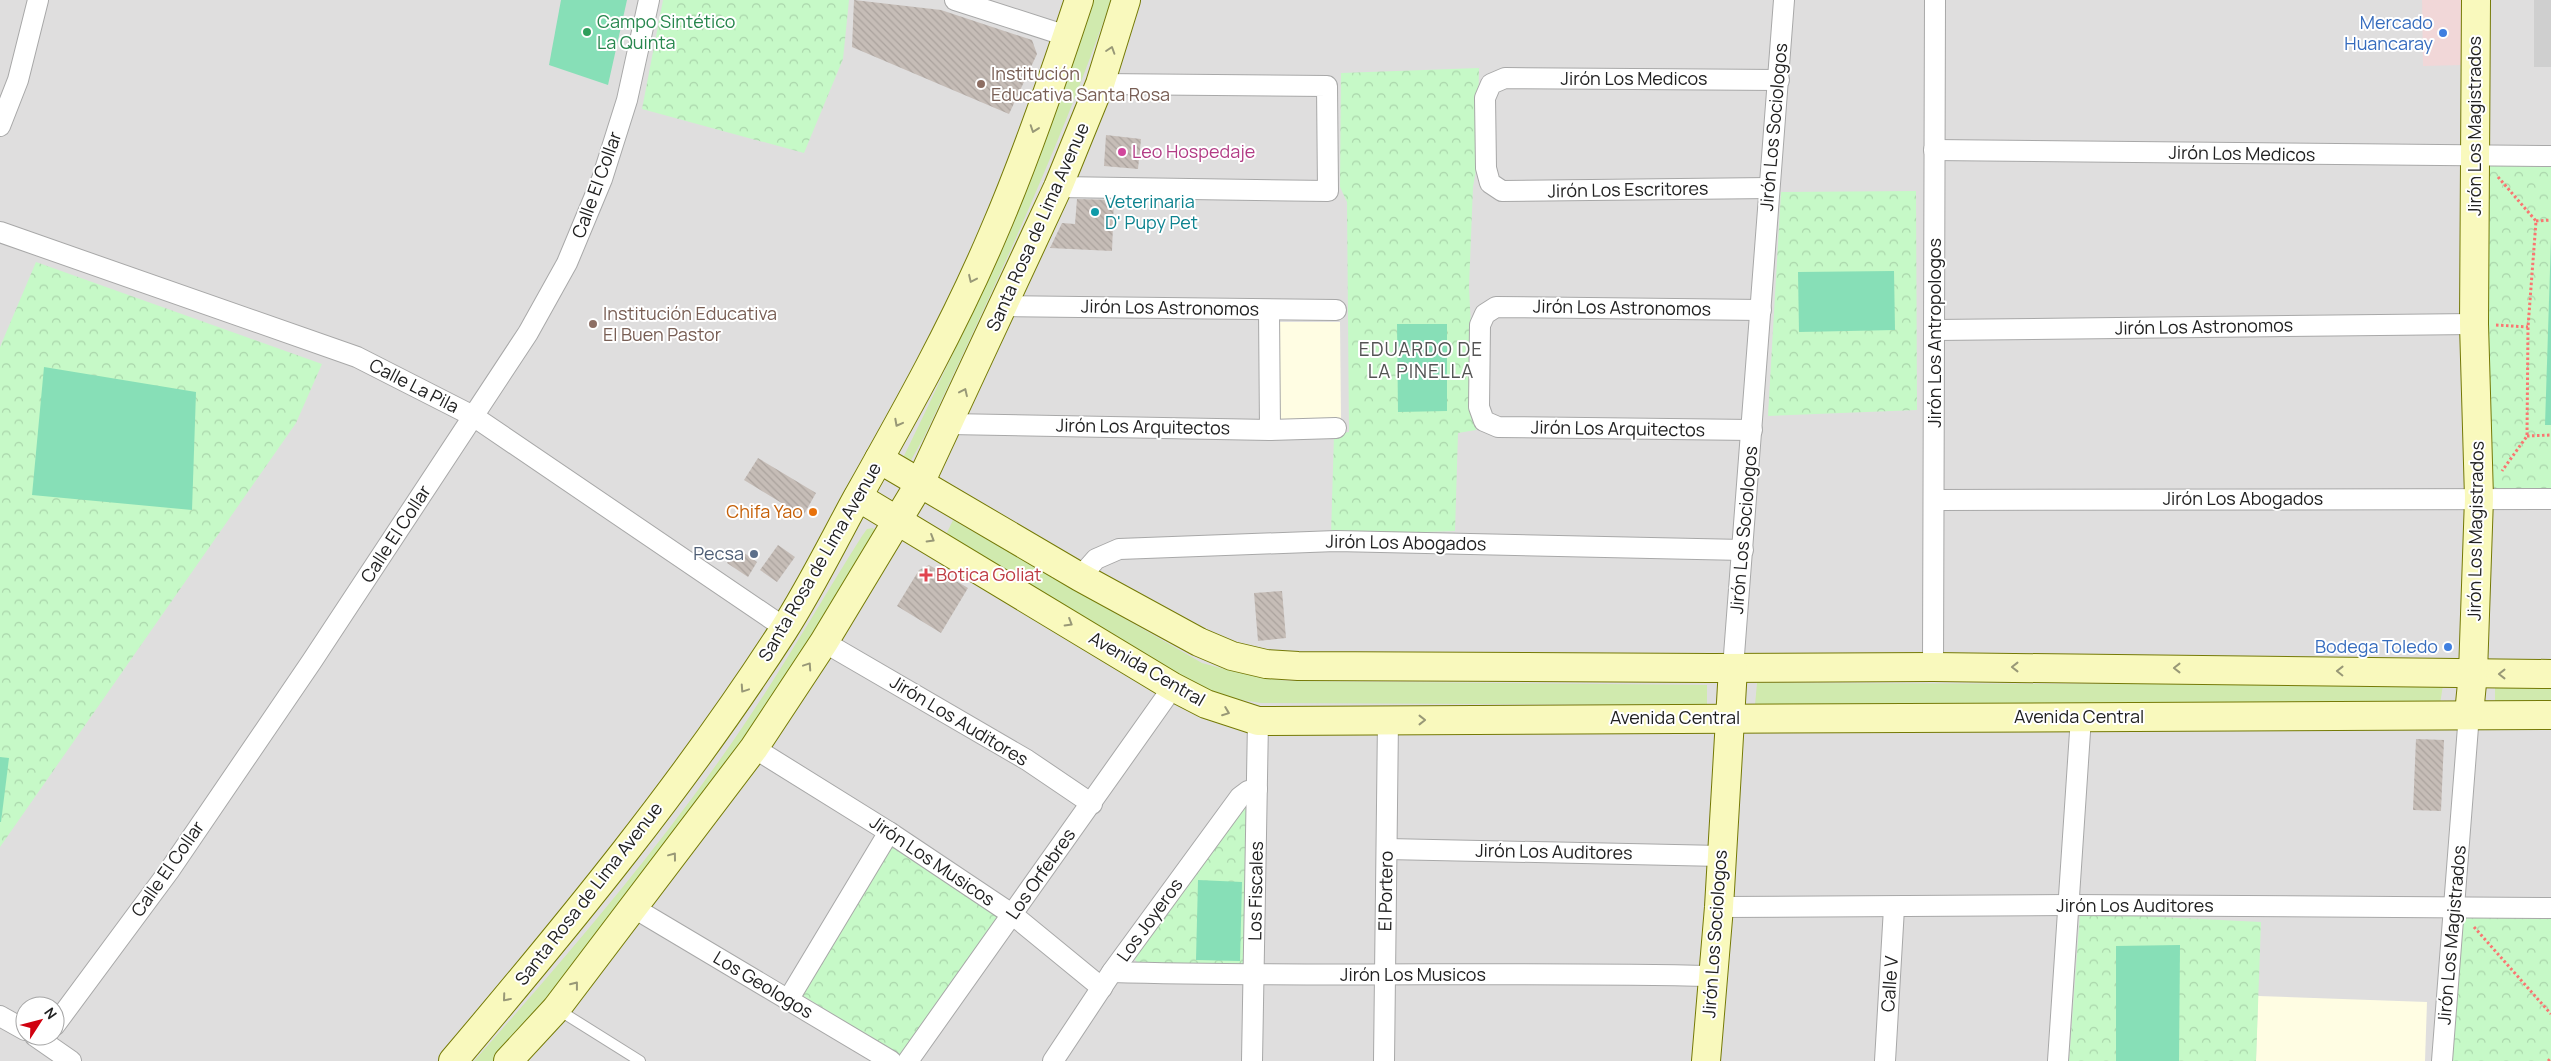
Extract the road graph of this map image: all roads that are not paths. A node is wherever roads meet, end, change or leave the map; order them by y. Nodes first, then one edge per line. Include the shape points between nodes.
1 (38, 0) edge
2 (649, 0) edge
3 (955, 0) edge
4 (1079, 0) edge
5 (1126, 0) edge
6 (1784, 0) edge
7 (1935, 0) edge
8 (2476, 0) edge
9 (1067, 36) junction
10 (1779, 80) junction
11 (1100, 84) junction
12 (0, 126) edge
13 (1934, 150) junction
14 (2551, 156) edge
15 (2485, 164) junction
16 (1490, 183) joint
17 (1058, 188) junction
18 (1769, 188) junction
19 (0, 232) edge
20 (1005, 306) junction
21 (1269, 310) junction
22 (1336, 310) dead end
23 (1761, 310) junction
24 (2484, 324) junction
25 (1935, 330) junction
26 (473, 416) junction
27 (1484, 421) joint
28 (949, 424) junction
29 (1336, 428) dead end
30 (1270, 430) junction
31 (1752, 430) junction
32 (879, 459) junction
33 (920, 483) junction
34 (858, 497) junction
35 (2479, 498) junction
36 (2551, 499) edge
37 (1935, 500) junction
38 (899, 519) junction
39 (1743, 550) junction
40 (1080, 577) junction
41 (785, 628) junction
42 (824, 642) junction
43 (1933, 667) junction
44 (1733, 668) junction
45 (2473, 673) junction
46 (2551, 674) edge
47 (1173, 687) junction
48 (2469, 714) junction
49 (2551, 715) edge
50 (2081, 717) junction
51 (1729, 718) junction
52 (1388, 720) junction
53 (1258, 721) junction
54 (754, 748) junction
55 (1257, 789) junction
56 (1092, 804) junction
57 (889, 832) junction
58 (1387, 848) junction
59 (1721, 856) junction
60 (2069, 905) junction
61 (1719, 907) junction
62 (634, 908) junction
63 (1894, 908) junction
64 (2455, 908) junction
65 (2551, 908) edge
66 (1012, 915) junction
67 (1384, 973) junction
68 (1255, 976) junction
69 (1713, 976) junction
70 (1107, 980) junction
71 (788, 1000) junction
72 (556, 1009) junction
73 (65, 1011) edge
74 (0, 1016) edge
75 (15, 1024) edge
76 (51, 1046) edge
77 (71, 1061) edge
78 (453, 1061) edge
79 (508, 1061) edge
80 (640, 1061) edge
81 (891, 1061) edge
82 (908, 1061) edge
83 (1053, 1061) edge
84 (1252, 1061) edge
85 (1384, 1061) edge
86 (1706, 1061) edge
87 (1885, 1061) edge
88 (2058, 1061) edge
89 (2442, 1061) edge

1 - 12 street via 18,80
2 - 26 street, Calle El Collar via 628,100 602,179 567,263 528,333
3 - 9 street
4 - 9 main road, Santa Rosa de Lima Avenue
11 -> 5 main road, Santa Rosa de Lima Avenue
6 - 10 street, Jirón Los Sociologos
7 - 13 street, Jirón Los Antropologos
8 - 15 main road, Jirón Los Magistrados
9 -> 32 main road, Santa Rosa de Lima Avenue via 993,235 957,312
10 - 16 street, Jirón Los Medicos via 1505,78 1491,84 1485,98 1486,168
10 - 18 street, Jirón Los Sociologos
11 - 17 main road, Santa Rosa de Lima Avenue
11 - 17 street via 1327,86 1328,191
13 - 15 street, Jirón Los Medicos
13 - 25 street, Jirón Los Antropologos
14 - 15 street, Jirón Los Medicos
15 - 24 main road, Jirón Los Magistrados
16 - 18 street, Jirón Los Escritores via 1502,191
17 - 20 main road, Santa Rosa de Lima Avenue
18 - 23 street, Jirón Los Sociologos
19 - 26 street, Calle La Pila via 357,357
20 - 21 street, Jirón Los Astronomos
28 -> 20 main road, Santa Rosa de Lima Avenue
21 - 22 street, Jirón Los Astronomos
21 - 30 street
23 - 27 street, Jirón Los Astronomos via 1496,307 1485,314 1480,325 1479,407
23 - 31 street, Jirón Los Sociologos
24 - 25 street, Jirón Los Astronomos
24 - 35 main road, Jirón Los Magistrados
25 - 37 street, Jirón Los Antropologos
26 - 41 street, Calle La Pila
26 - 73 street, Calle El Collar via 168,871
27 - 31 street, Jirón Los Arquitectos via 1498,427
28 - 30 street, Jirón Los Arquitectos
28 - 33 main road, Santa Rosa de Lima Avenue
29 - 30 street, Jirón Los Arquitectos
31 - 39 street, Jirón Los Sociologos
32 - 33 main road
32 - 34 main road, Santa Rosa de Lima Avenue
33 - 38 main road, Santa Rosa de Lima Avenue
33 - 40 main road
34 - 38 main road, Avenida Central
34 - 41 main road, Santa Rosa de Lima Avenue
35 - 36 street, Jirón Los Abogados
35 - 37 street, Jirón Los Abogados
35 - 45 main road, Jirón Los Magistrados
37 - 43 street, Jirón Los Antropologos
38 - 42 main road, Santa Rosa de Lima Avenue
38 -> 47 main road, Avenida Central
39 - 40 street, Jirón Los Abogados via 1336,541 1148,548 1119,550 1096,559
39 - 44 street, Jirón Los Sociologos
40 - 44 main road via 1199,642 1232,656 1266,664
41 -> 78 main road, Santa Rosa de Lima Avenue via 726,716 571,921
54 -> 42 main road, Santa Rosa de Lima Avenue
42 - 56 street, Jirón Los Auditores via 1027,760
43 - 44 main road
45 -> 43 main road
44 - 51 main road, Jirón Los Sociologos
46 -> 45 main road
45 - 48 main road, Jirón Los Magistrados
47 -> 53 main road, Avenida Central via 1206,704
47 - 56 street, Los Orfebres
48 - 49 main road, Avenida Central
48 - 50 main road, Avenida Central
48 - 64 street, Jirón Los Magistrados
50 - 51 main road, Avenida Central
50 - 60 street
52 -> 51 main road, Avenida Central
51 - 59 main road, Jirón Los Sociologos
52 - 53 main road, Avenida Central
52 - 58 street, El Portero
53 - 55 street, Los Fiscales
54 - 57 street, Jirón Los Musicos
62 -> 54 main road, Santa Rosa de Lima Avenue
55 - 68 street, Los Fiscales
55 - 70 street, Los Joyeros via 1240,797
56 - 66 street, Los Orfebres
57 - 66 street, Jirón Los Musicos
57 - 71 street
58 - 59 street, Jirón Los Auditores
58 - 67 street, El Portero
59 - 61 main road, Jirón Los Sociologos
60 - 63 street, Jirón Los Auditores
60 - 64 street, Jirón Los Auditores
60 - 88 street
61 - 63 street, Jirón Los Auditores
61 - 69 main road, Jirón Los Sociologos
62 - 71 street, Los Geologos
72 -> 62 main road, Santa Rosa de Lima Avenue
63 - 87 street, Calle V
64 - 65 street, Jirón Los Auditores
64 - 89 street, Jirón Los Magistrados
66 - 70 street, Jirón Los Musicos
66 - 82 street, Los Orfebres
67 - 68 street, Jirón Los Musicos
67 - 69 street, Jirón Los Musicos
67 - 85 street, El Portero
68 - 70 street, Jirón Los Musicos
68 - 84 street, Los Fiscales
69 - 86 main road, Jirón Los Sociologos
70 - 83 street, Los Joyeros
71 - 81 street, Los Geologos
72 - 79 main road, Santa Rosa de Lima Avenue
72 - 80 lane
74 - 75 street
76 - 77 street

